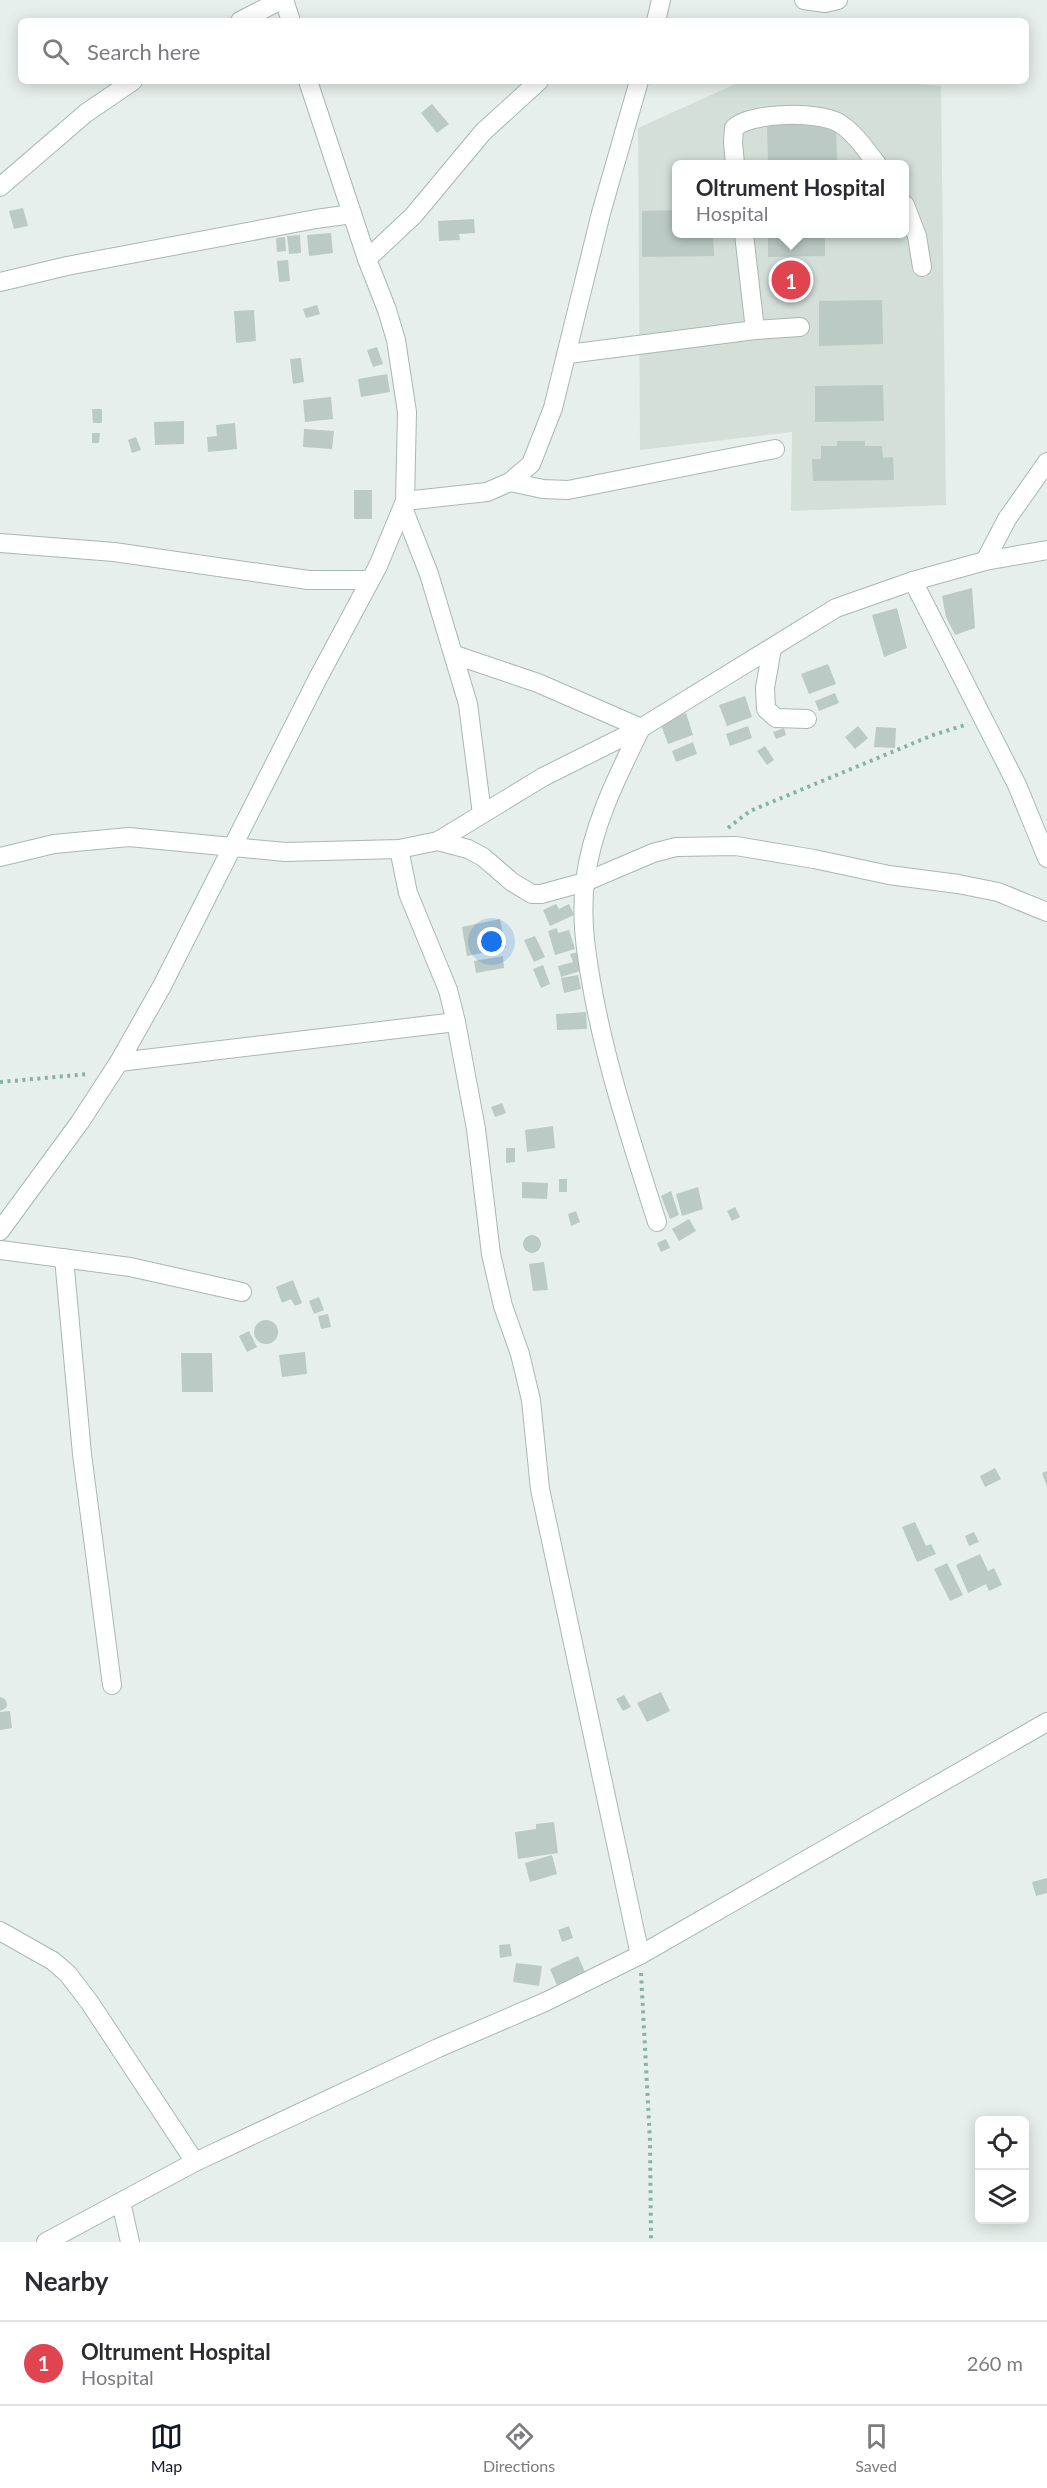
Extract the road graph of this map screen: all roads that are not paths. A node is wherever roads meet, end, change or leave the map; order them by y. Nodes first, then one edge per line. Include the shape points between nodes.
1 (283, 0) edge
2 (661, 0) edge
3 (804, 0) edge
4 (838, 0) edge
5 (246, 18) edge
6 (290, 18) edge
7 (657, 18) edge
8 (129, 84) edge
9 (309, 84) edge
10 (536, 84) edge
11 (638, 84) edge
12 (735, 160) edge
13 (873, 160) edge
14 (0, 187) edge
15 (352, 214) junction
16 (909, 215) edge
17 (744, 238) edge
18 (367, 259) junction
19 (922, 267) dead end
20 (0, 282) edge
21 (800, 327) dead end
22 (755, 330) junction
23 (568, 354) junction
24 (775, 449) dead end
25 (1047, 462) edge
26 (510, 482) junction
27 (404, 504) junction
28 (0, 543) edge
29 (1047, 550) edge
30 (985, 561) junction
31 (370, 580) junction
32 (913, 581) junction
33 (772, 648) junction
34 (455, 655) junction
35 (807, 719) dead end
36 (641, 728) junction
37 (482, 814) junction
38 (438, 841) junction
39 (233, 846) junction
40 (399, 849) junction
41 (0, 857) edge
42 (1047, 858) edge
43 (585, 882) junction
44 (1047, 912) edge
45 (456, 1022) junction
46 (115, 1067) junction
47 (657, 1222) dead end
48 (0, 1231) edge
49 (0, 1250) edge
50 (64, 1258) junction
51 (242, 1292) dead end
52 (112, 1685) dead end
53 (1047, 1722) edge
54 (0, 1931) edge
55 (640, 1955) junction
56 (195, 2162) junction
57 (121, 2202) junction
58 (45, 2242) edge
59 (130, 2242) edge

1 - 5 street
1 - 6 street
2 - 7 street
3 - 4 street
8 - 14 street via 58,135
9 - 15 street
10 - 18 street via 483,132 413,216
11 - 23 street via 601,213
12 - 13 street via 734,128 756,118 784,115 831,119 841,124
15 - 18 street
15 - 20 street via 67,266
16 - 19 street
17 - 22 street
18 - 27 street via 387,310 402,373 408,446
21 - 22 street
22 - 23 street
23 - 26 street via 531,464
24 - 26 street via 568,490
25 - 30 street via 1007,519
26 - 27 street via 487,492
27 - 31 street
27 - 34 street
28 - 31 street via 114,552 308,580
29 - 30 street
30 - 32 street
31 - 39 street
32 - 33 street via 836,609
32 - 42 street via 1017,785
33 - 35 street via 765,688 766,709 776,718
33 - 36 street
34 - 36 street via 538,683
34 - 37 street via 468,704
36 - 37 street via 543,777
36 - 43 street via 595,831
37 - 38 street
38 - 40 street
38 - 43 street via 483,857 532,894
39 - 40 street via 285,852
39 - 41 street via 129,837 54,844
39 - 46 street via 162,986
40 - 45 street via 408,893 448,990
43 - 44 street via 676,847 736,846 998,892
43 - 47 street via 583,934 601,1035
45 - 46 street
45 - 55 street via 476,1129 490,1254 531,1400 540,1489
46 - 48 street
49 - 50 street
50 - 51 street via 130,1266
50 - 52 street via 82,1454
53 - 55 street
54 - 56 street via 68,1974
55 - 56 street
56 - 57 street
57 - 58 street
57 - 59 street

